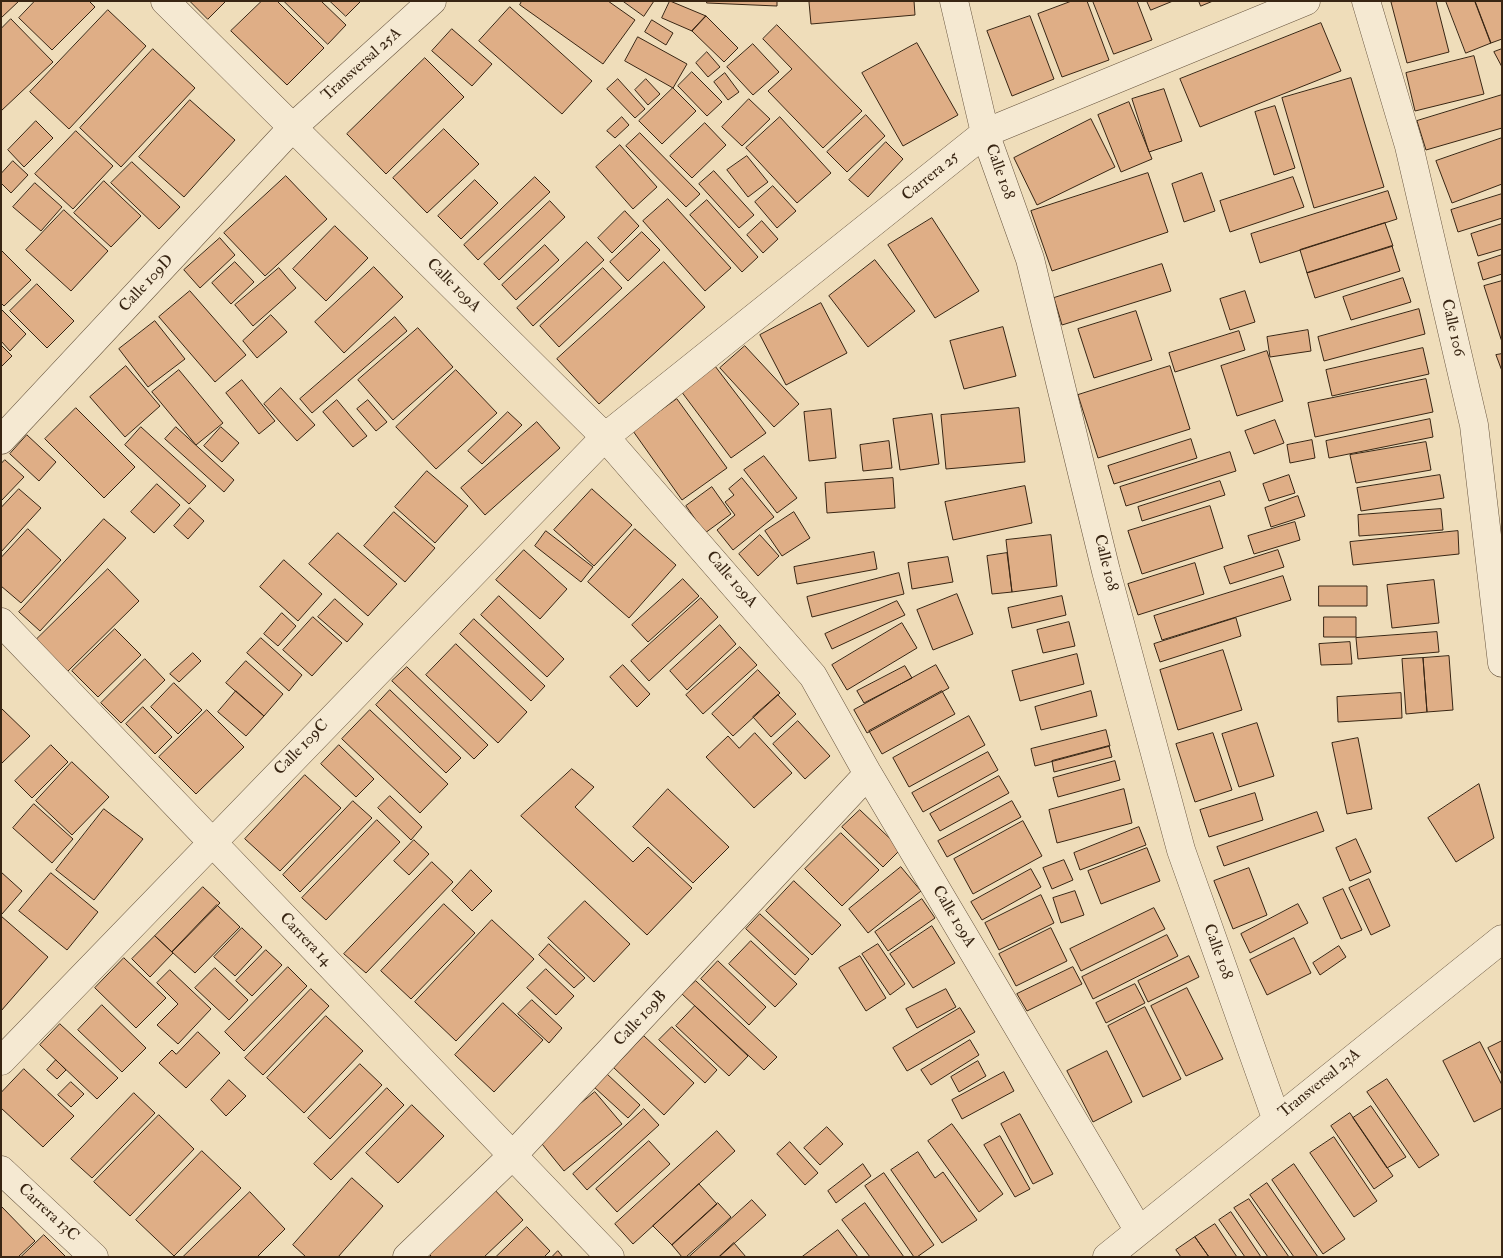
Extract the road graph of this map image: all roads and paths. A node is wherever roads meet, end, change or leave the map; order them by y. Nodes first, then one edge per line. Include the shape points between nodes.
1 (165, 1) edge
2 (432, 1) edge
3 (954, 1) edge
4 (1306, 1) edge
5 (1366, 1) edge
6 (292, 128) junction
7 (985, 133) junction
8 (605, 437) junction
9 (1, 440) edge
10 (1, 622) edge
11 (1502, 663) edge
12 (868, 774) junction
13 (211, 843) junction
14 (1502, 939) edge
15 (1, 1061) edge
16 (1276, 1118) junction
17 (513, 1155) junction
18 (1, 1170) edge
19 (1139, 1231) junction
20 (94, 1257) edge
21 (407, 1257) edge
22 (610, 1257) edge
23 (1107, 1257) edge

1 - 6 street, Calle 109A
2 - 6 street, Transversal 25A
3 - 7 street, Calle 108
4 - 7 street, Carrera 25
5 - 11 street, Calle 106 via 1409,146 1474,425
6 - 8 street, Calle 109A
6 - 9 street, Calle 109D
7 - 8 street, Carrera 25
7 - 16 street, Calle 108 via 1030,259 1106,571 1181,850
8 - 12 street, Calle 109A via 813,676
8 - 13 street, Calle 109C
10 - 13 street, Carrera 14
12 - 17 street, Calle 109B
12 - 19 street, Calle 109A
13 - 15 street, Calle 109C
13 - 17 street, Carrera 14
14 - 16 street, Transversal 23A
16 - 19 street, Transversal 23A
17 - 21 street, Calle 109B
17 - 22 street, Carrera 14
18 - 20 street, Carrera 13C
19 - 23 street

